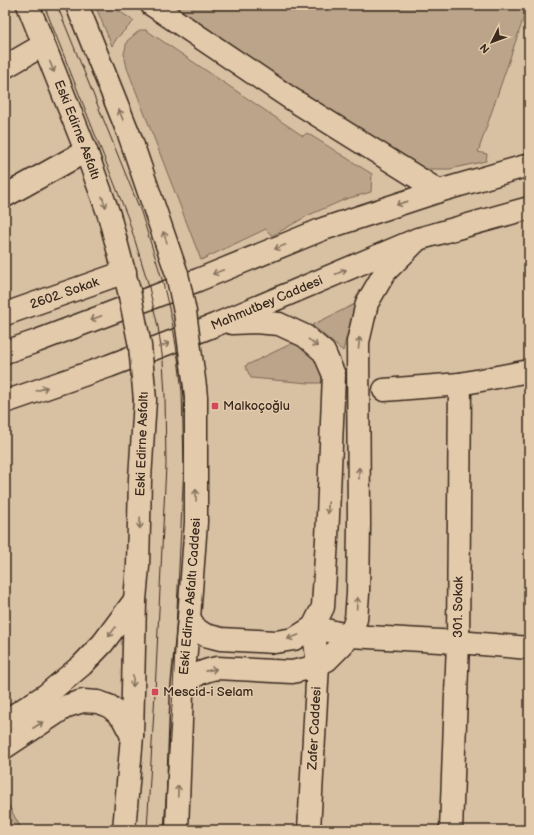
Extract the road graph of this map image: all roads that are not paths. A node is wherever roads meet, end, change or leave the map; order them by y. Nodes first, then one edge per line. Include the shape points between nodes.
1 (28, 5) edge
2 (77, 5) edge
3 (152, 5) edge
4 (43, 44) junction
5 (5, 67) edge
6 (86, 151) junction
7 (529, 165) edge
8 (439, 191) junction
9 (5, 196) edge
10 (529, 208) edge
11 (418, 239) junction
12 (127, 281) junction
13 (5, 314) edge
14 (215, 325) junction
15 (5, 352) edge
16 (529, 371) edge
17 (460, 384) junction
18 (384, 390) dead end
19 (5, 402) edge
20 (135, 600) junction
21 (189, 618) junction
22 (313, 627) junction
23 (350, 636) junction
24 (458, 642) junction
25 (529, 648) edge
26 (318, 664) junction
27 (182, 693) junction
28 (5, 721) edge
29 (132, 736) junction
30 (5, 747) edge
31 (124, 830) edge
32 (177, 830) edge
33 (309, 830) edge
34 (451, 830) edge

1 - 4 main road, Eski Edirne Asfaltı
21 -> 2 main road, Eski Edirne Asfaltı Caddesi, bridge via 196,522 196,398 185,312 177,274 130,137
3 - 8 main road via 290,98
4 - 5 main road
4 -> 6 main road, Eski Edirne Asfaltı
6 - 9 main road
6 -> 12 main road, Eski Edirne Asfaltı via 109,215
7 - 8 main road
8 -> 15 main road via 323,229 198,280
10 - 11 main road, Mahmutbey Caddesi
14 -> 11 main road, Mahmutbey Caddesi
23 -> 11 main road via 356,619 360,524 358,342 367,303 385,272
12 - 13 main road, 2602. Sokak
12 -> 20 main road, Eski Edirne Asfaltı, bridge via 140,346 145,400
19 -> 14 main road, Mahmutbey Caddesi via 109,366
14 -> 22 main road via 255,322 279,324 305,336 324,352 334,376 323,607
16 - 17 main road
17 - 18 main road
17 - 24 main road, 301. Sokak
20 -> 28 main road via 103,643 82,665 46,695
20 -> 29 main road, Eski Edirne Asfaltı
22 -> 21 main road via 294,639 275,642 221,639 205,635 196,629
21 - 27 main road, Eski Edirne Asfaltı Caddesi
22 - 23 main road
22 - 26 main road, Zafer Caddesi
23 - 24 main road
23 - 26 main road via 327,660
24 - 25 main road
24 - 34 main road, 301. Sokak
27 -> 26 main road via 189,682 206,670 217,668 292,672
26 - 33 main road, Zafer Caddesi
32 -> 27 main road, Eski Edirne Asfaltı Caddesi
30 -> 29 main road via 67,706 83,701 110,706 122,717
29 - 31 main road, Eski Edirne Asfaltı

